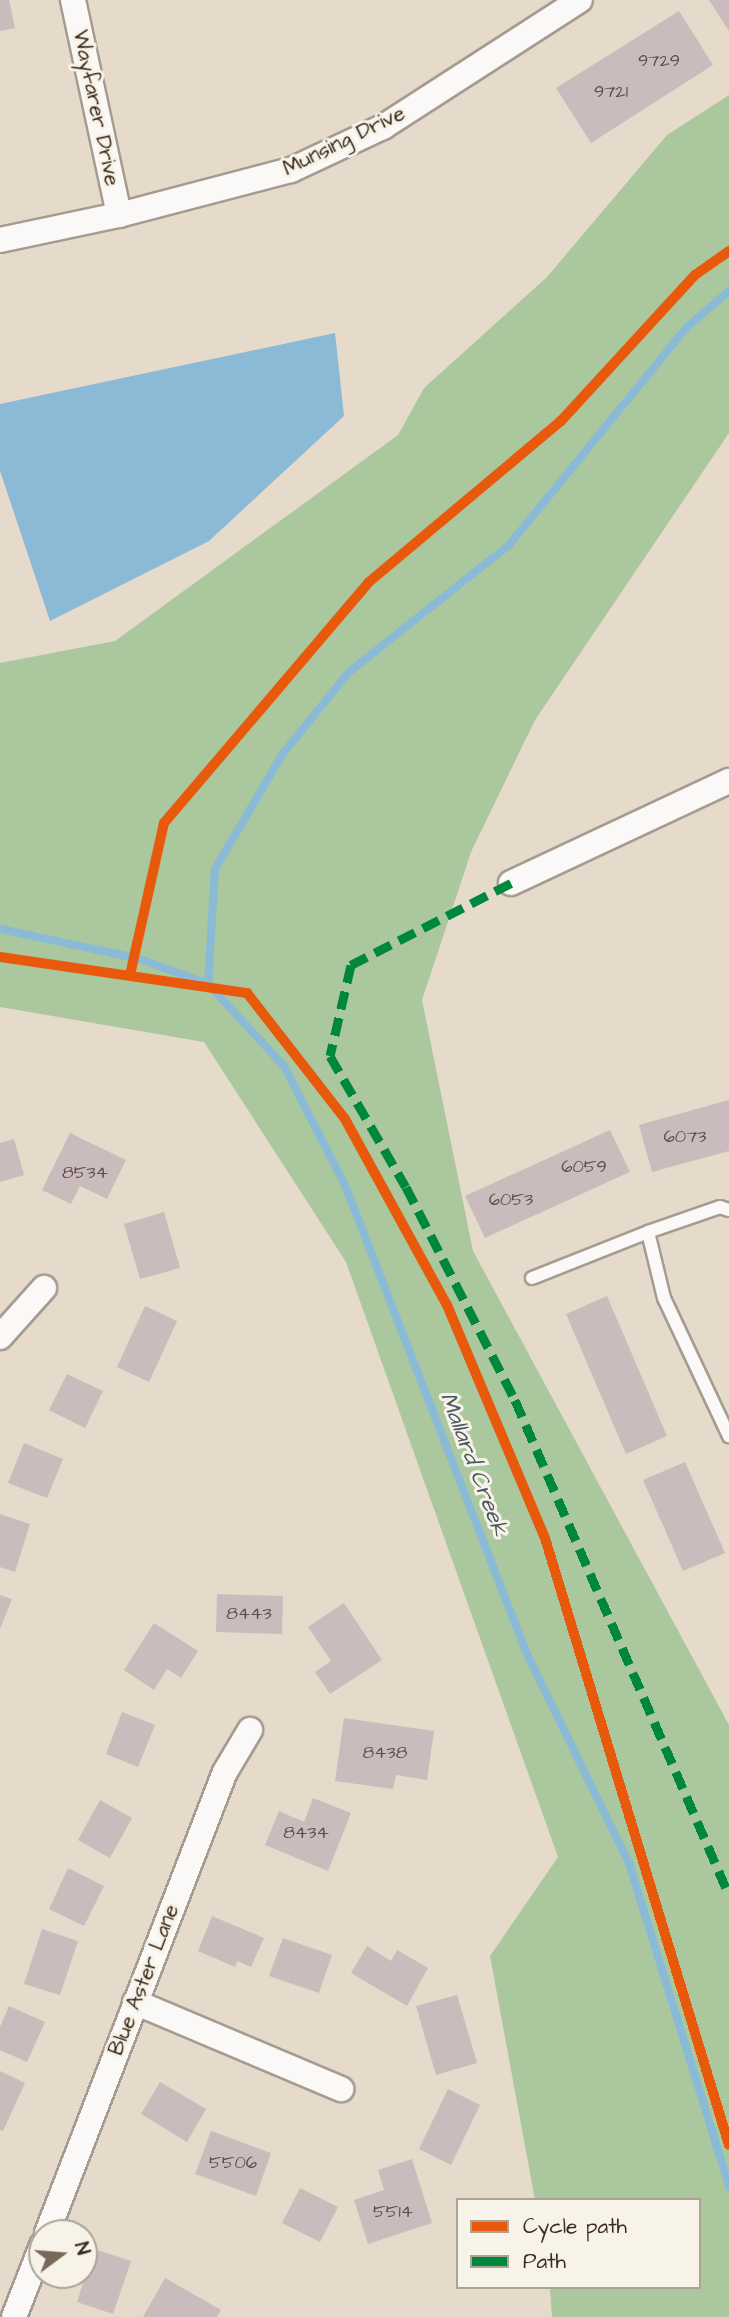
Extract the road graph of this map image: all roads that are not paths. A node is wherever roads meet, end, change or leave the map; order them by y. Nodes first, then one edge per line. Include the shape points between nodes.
1 (73, 0) edge
2 (580, 0) edge
3 (119, 215) junction
4 (0, 240) edge
5 (729, 781) edge
6 (511, 883) dead end
7 (729, 1210) edge
8 (648, 1232) junction
9 (531, 1278) dead end
10 (44, 1288) dead end
11 (0, 1337) edge
12 (729, 1436) edge
13 (250, 1730) dead end
14 (135, 2002) junction
15 (341, 2089) dead end
16 (52, 2219) edge
17 (28, 2281) edge
18 (14, 2317) edge

1 - 3 street, Wayfarer Drive
2 - 3 street, Munsing Drive via 383,127 291,170
3 - 4 street, Munsing Drive
5 - 6 street
7 - 8 lane via 720,1207
8 - 9 lane
8 - 12 lane via 664,1298
10 - 11 street
13 - 14 street, Blue Aster Lane via 225,1772
14 - 15 street
14 - 16 street, Blue Aster Lane
17 - 18 street

